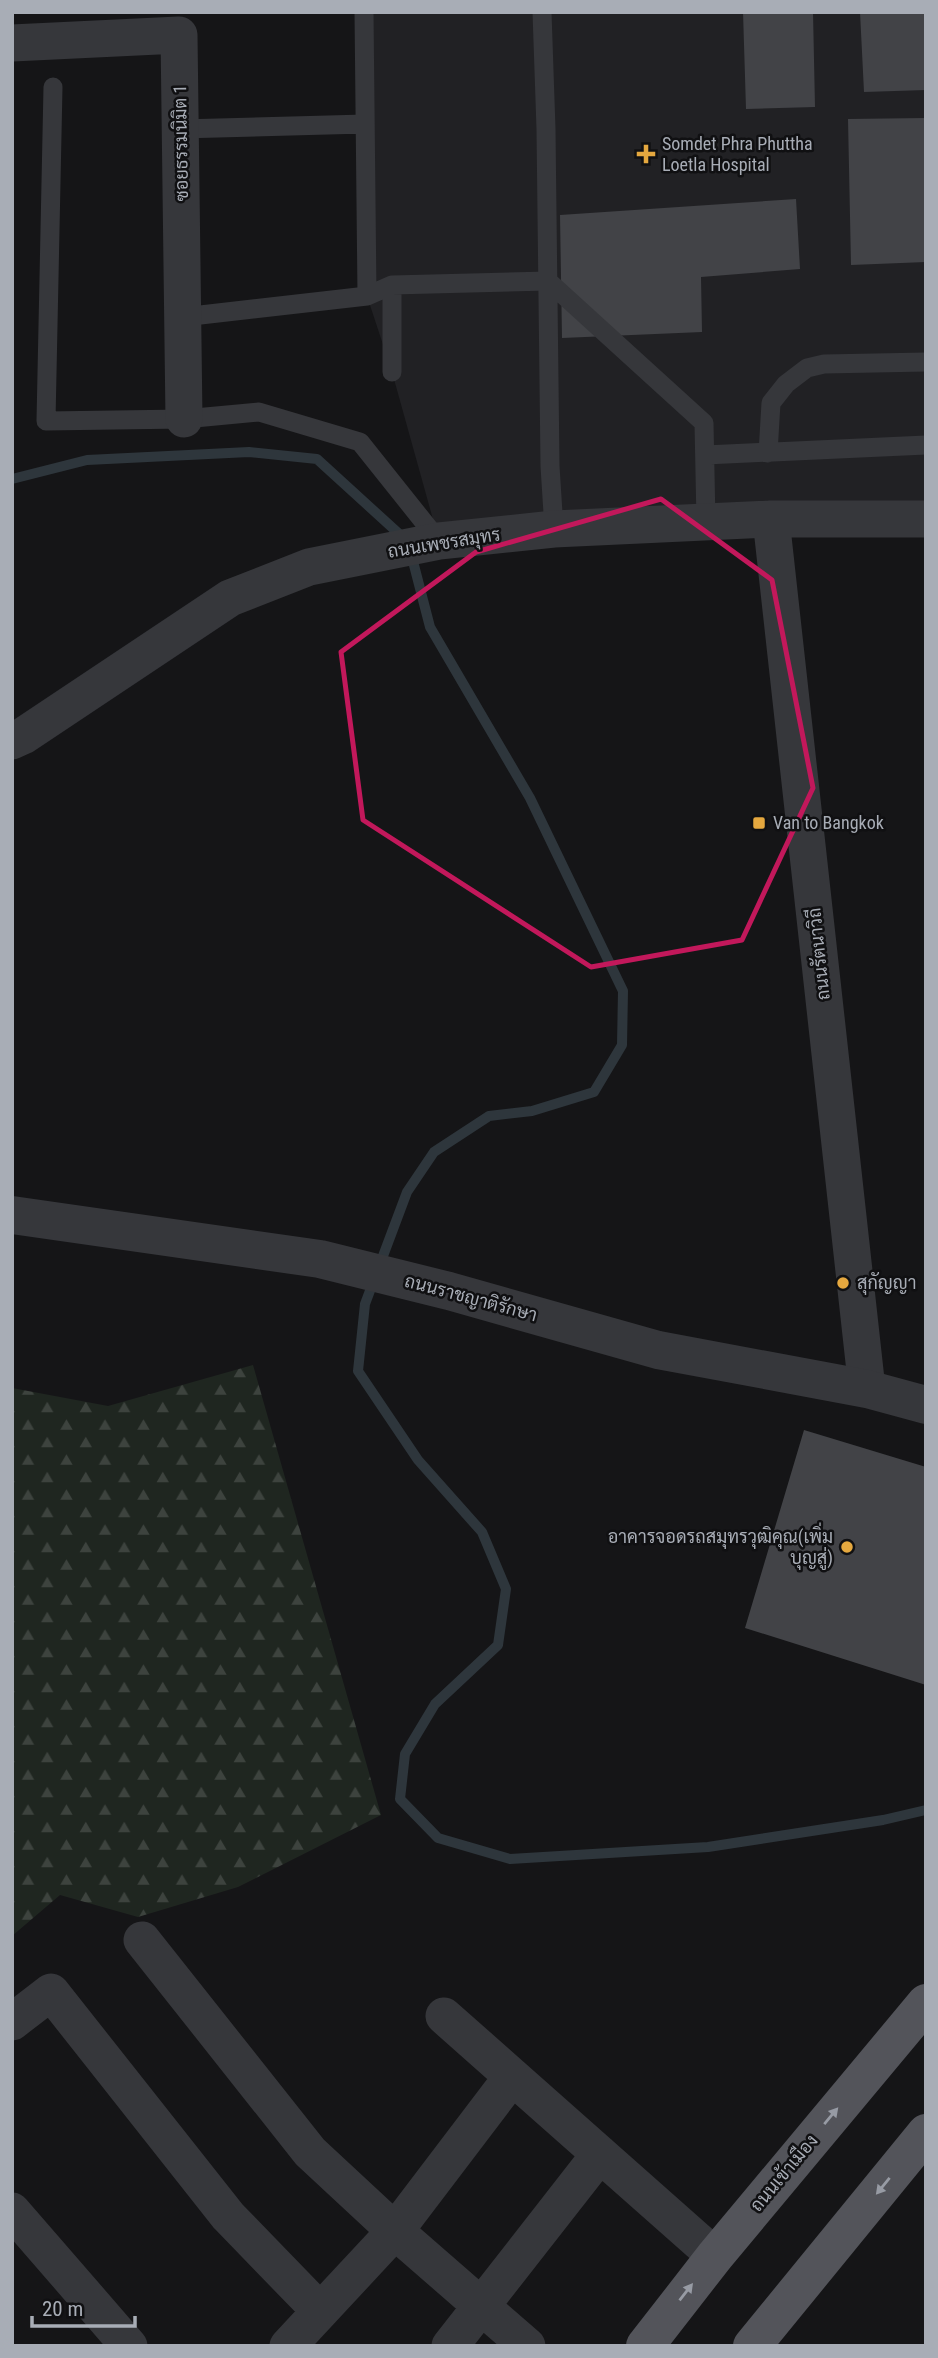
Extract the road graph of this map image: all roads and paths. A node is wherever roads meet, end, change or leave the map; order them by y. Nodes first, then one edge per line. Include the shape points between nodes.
1 (364, 12) edge
2 (542, 12) edge
3 (12, 43) edge
4 (53, 87) dead end
5 (365, 124) junction
6 (180, 129) junction
7 (548, 281) junction
8 (392, 285) junction
9 (367, 296) junction
10 (183, 317) junction
11 (926, 362) edge
12 (392, 372) dead end
13 (184, 418) junction
14 (926, 445) edge
15 (768, 453) junction
16 (705, 455) junction
17 (771, 519) junction
18 (926, 519) edge
19 (706, 522) junction
20 (554, 528) junction
21 (439, 541) junction
22 (12, 741) edge
23 (12, 1215) edge
24 (867, 1389) junction
25 (926, 1405) edge
26 (142, 1940) dead end
27 (926, 2003) edge
28 (444, 2016) dead end
29 (12, 2022) edge
30 (512, 2077) junction
31 (926, 2133) edge
32 (600, 2154) junction
33 (12, 2211) edge
34 (395, 2231) junction
35 (715, 2256) junction
36 (482, 2307) junction
37 (320, 2311) junction
38 (129, 2346) edge
39 (288, 2346) edge
40 (450, 2346) edge
41 (527, 2346) edge
42 (645, 2346) edge
43 (752, 2346) edge

1 - 5 lane
2 - 7 lane
3 - 6 street, ซอยธรรมนิมิต 1 via 179,35
4 - 13 lane via 46,421
5 - 6 lane
5 - 9 lane
6 - 10 street, ซอยธรรมนิมิต 1
7 - 8 lane
7 - 16 lane via 704,423
7 - 20 lane
8 - 9 lane
8 - 12 lane
9 - 10 lane
10 - 13 street, ซอยธรรมนิมิต 1
11 - 15 lane via 807,368 771,403
13 - 21 lane via 259,412 360,442
14 - 15 lane
15 - 16 lane
16 - 19 lane
17 - 18 street, ถนนเพชรสมุทร
17 - 19 street, ถนนเพชรสมุทร
17 - 24 street, ถนนรัตนาวิถี
19 - 20 street, ถนนเพชรสมุทร
20 - 21 street, ถนนเพชรสมุทร
21 - 22 street, ถนนเพชรสมุทร via 309,567 230,598
23 - 24 street, ถนนราชญาติรักษา via 320,1259 658,1350
24 - 25 street, ถนนราชญาติรักษา
26 - 34 street via 310,2152
35 -> 27 main road, ถนนเข้าเมือง
28 - 30 street
29 - 37 street via 51,1992 228,2216
30 - 32 street
30 - 34 street
31 -> 43 main road
32 - 35 street
32 - 36 street
33 - 38 street
34 - 36 street
34 - 37 street
42 -> 35 main road, ถนนเข้าเมือง
36 - 40 street
36 - 41 street
37 - 39 street

